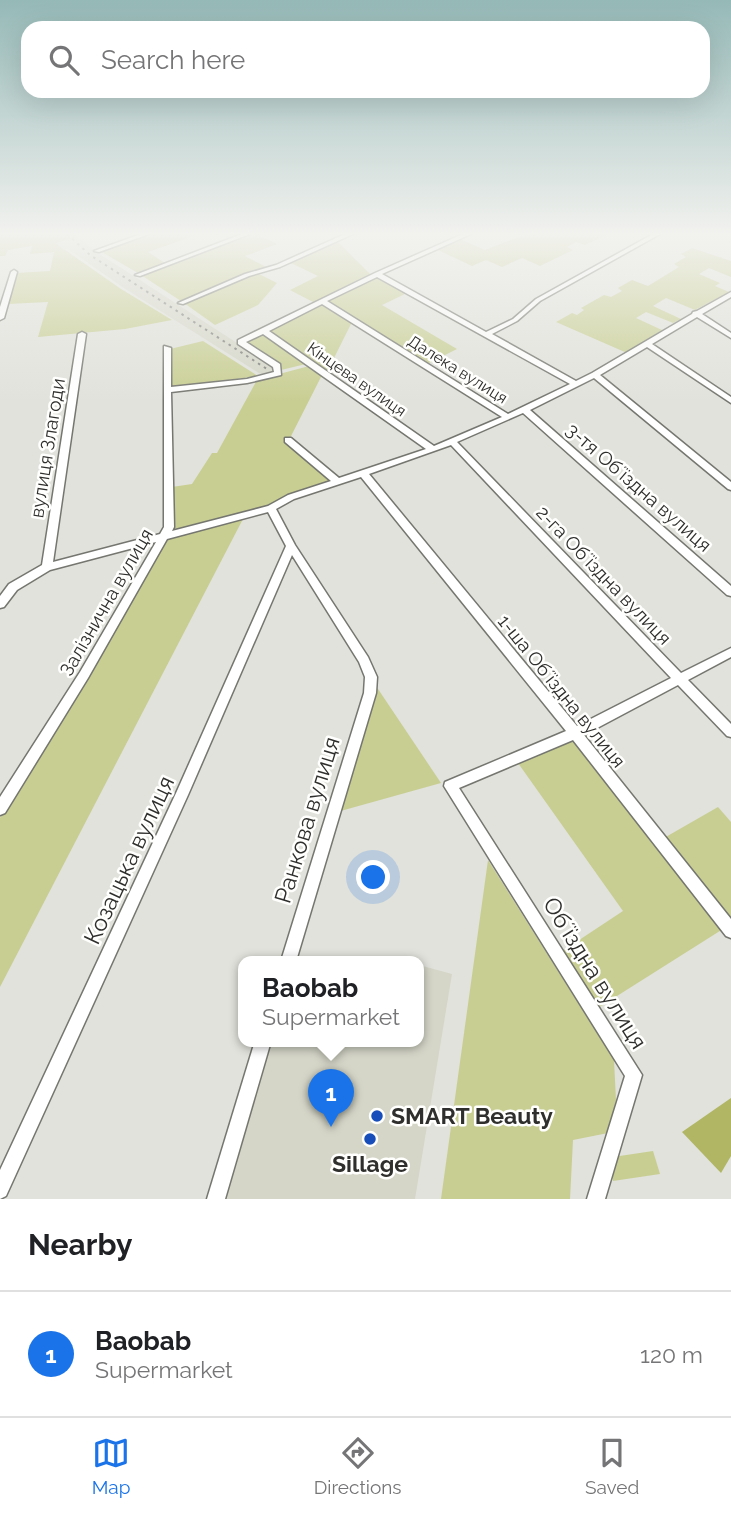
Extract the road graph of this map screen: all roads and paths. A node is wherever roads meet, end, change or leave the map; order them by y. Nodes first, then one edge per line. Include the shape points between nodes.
1 (9, 290) edge
2 (212, 290) edge
3 (345, 290) edge
4 (406, 290) edge
5 (556, 290) edge
6 (731, 294) edge
7 (323, 301) junction
8 (181, 303) dead end
9 (695, 313) junction
10 (0, 318) edge
11 (264, 331) junction
12 (82, 334) dead end
13 (487, 334) junction
14 (731, 336) edge
15 (646, 344) junction
16 (167, 348) dead end
17 (595, 375) junction
18 (574, 383) junction
19 (168, 390) junction
20 (731, 401) edge
21 (524, 409) junction
22 (508, 416) junction
23 (288, 440) dead end
24 (452, 442) junction
25 (433, 450) junction
26 (364, 474) junction
27 (338, 482) junction
28 (731, 486) edge
29 (271, 508) junction
30 (165, 536) junction
31 (291, 546) junction
32 (47, 567) junction
33 (731, 592) edge
34 (0, 604) edge
35 (731, 652) edge
36 (678, 678) junction
37 (731, 732) edge
38 (575, 733) junction
39 (0, 809) edge
40 (731, 932) edge
41 (290, 956) edge
42 (261, 1047) edge
43 (0, 1190) edge
44 (216, 1199) edge
45 (596, 1199) edge

1 - 10 street
2 - 8 street
3 - 7 street
4 - 13 street
5 - 13 street
6 - 9 street
7 - 11 street
7 - 22 street, Далека вулиця
9 - 14 street
9 - 15 street
11 - 19 street via 241,342 276,366 278,373
11 - 25 street, Кінцева вулиця
12 - 32 street, вулиця Злагоди
13 - 18 street
15 - 17 street
15 - 20 street
16 - 19 street, Залізнична вулиця
17 - 18 street
17 - 28 street
18 - 21 street
19 - 30 street, Залізнична вулиця via 169,527
21 - 22 street
21 - 33 street, 3-тя Обʼїздна вулиця
22 - 24 street
23 - 27 street
24 - 25 street
24 - 36 street, 2-га Обʼїздна вулиця
25 - 26 street
26 - 27 street
26 - 38 street, 1-ша Обʼїздна вулиця
27 - 29 street
29 - 30 street
29 - 31 street
30 - 32 street
30 - 39 street, Залізнична вулиця
31 - 41 street, Ранкова вулиця via 371,677 370,693
31 - 43 street, Козацька вулиця
32 - 34 street via 13,587
35 - 36 street
36 - 37 street, 2-га Обʼїздна вулиця
36 - 38 street
38 - 40 street, 1-ша Обʼїздна вулиця
38 - 45 street, Обʼїздна вулиця via 450,786 634,1075
42 - 44 street

